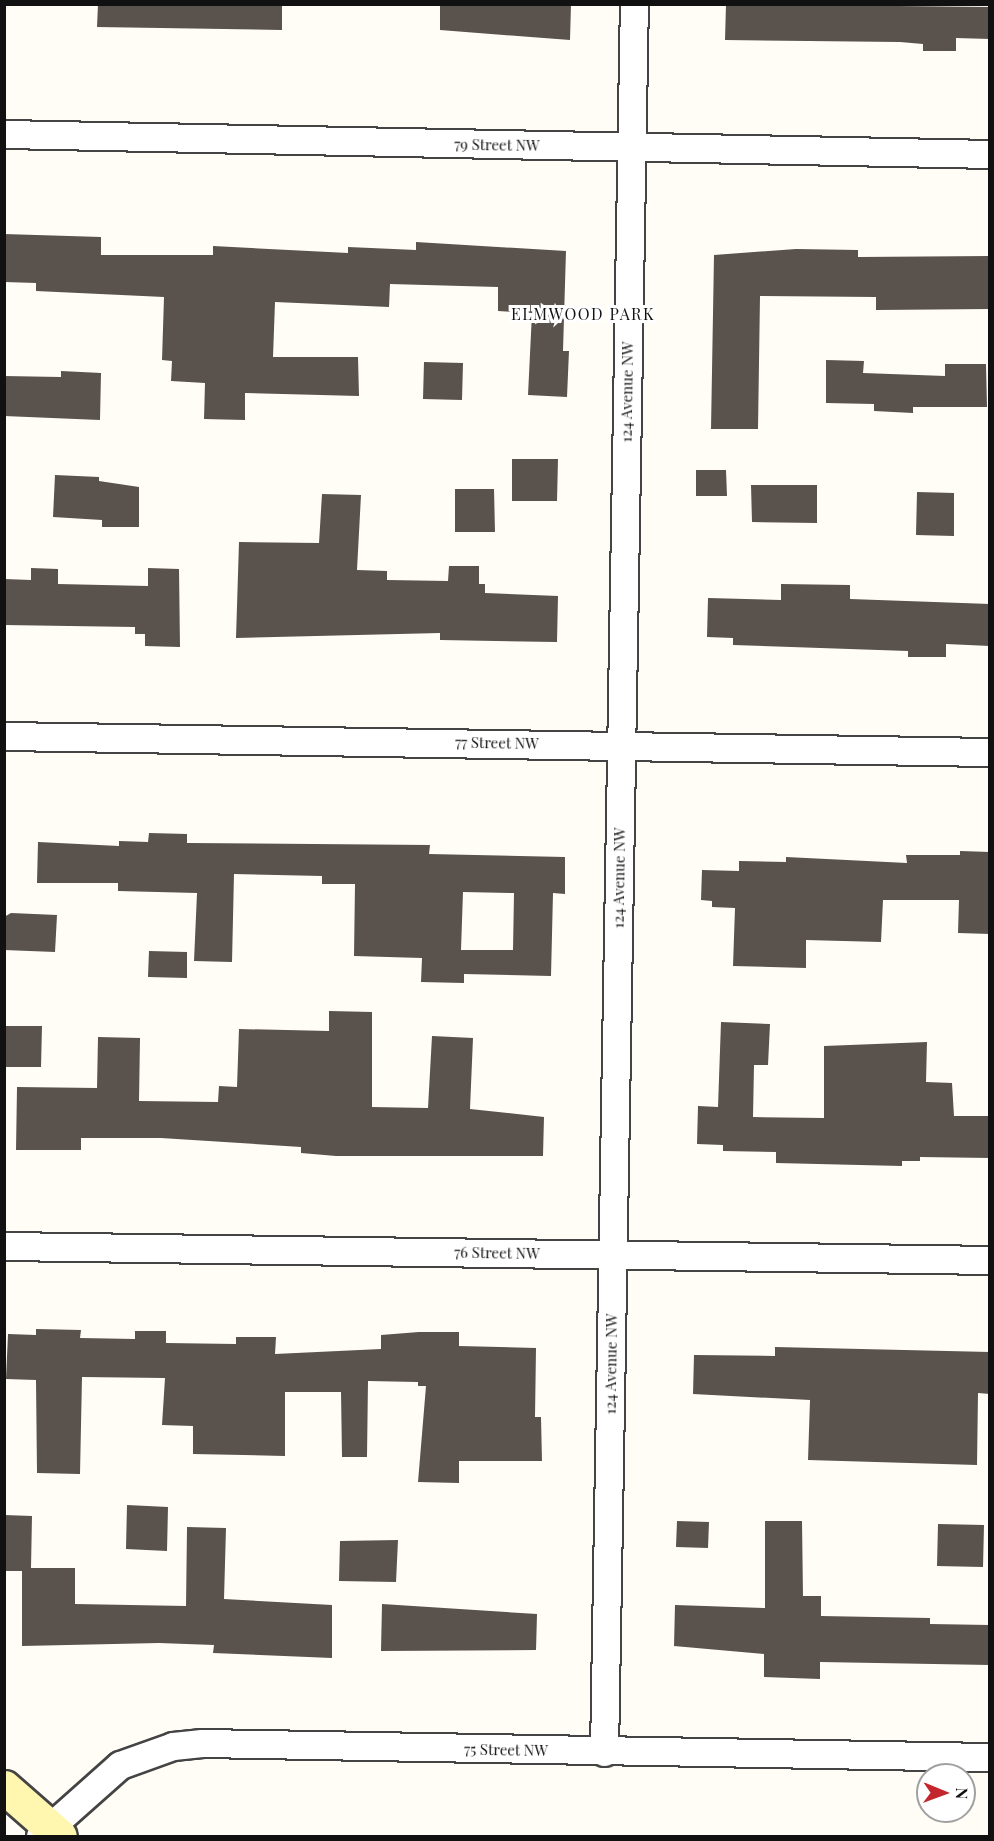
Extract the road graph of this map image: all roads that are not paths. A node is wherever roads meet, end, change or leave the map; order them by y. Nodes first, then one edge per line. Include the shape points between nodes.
1 (634, 4) edge
2 (4, 134) edge
3 (632, 148) junction
4 (990, 154) edge
5 (4, 736) edge
6 (621, 745) junction
7 (990, 752) edge
8 (4, 1246) edge
9 (613, 1254) junction
10 (990, 1260) edge
11 (604, 1752) junction
12 (990, 1757) edge
13 (4, 1787) edge
14 (50, 1833) edge

1 - 3 street, 124 Avenue NW
2 - 3 street, 79 Street NW
3 - 4 street, 79 Street NW
3 - 6 street, 124 Avenue NW
5 - 6 street, 77 Street NW
6 - 7 street, 77 Street NW
6 - 9 street, 124 Avenue NW
8 - 9 street, 76 Street NW
9 - 10 street, 76 Street NW
9 - 11 street, 124 Avenue NW
11 - 12 street, 75 Street NW
11 - 14 street, 75 Street NW via 173,1746 120,1766
13 - 14 street

